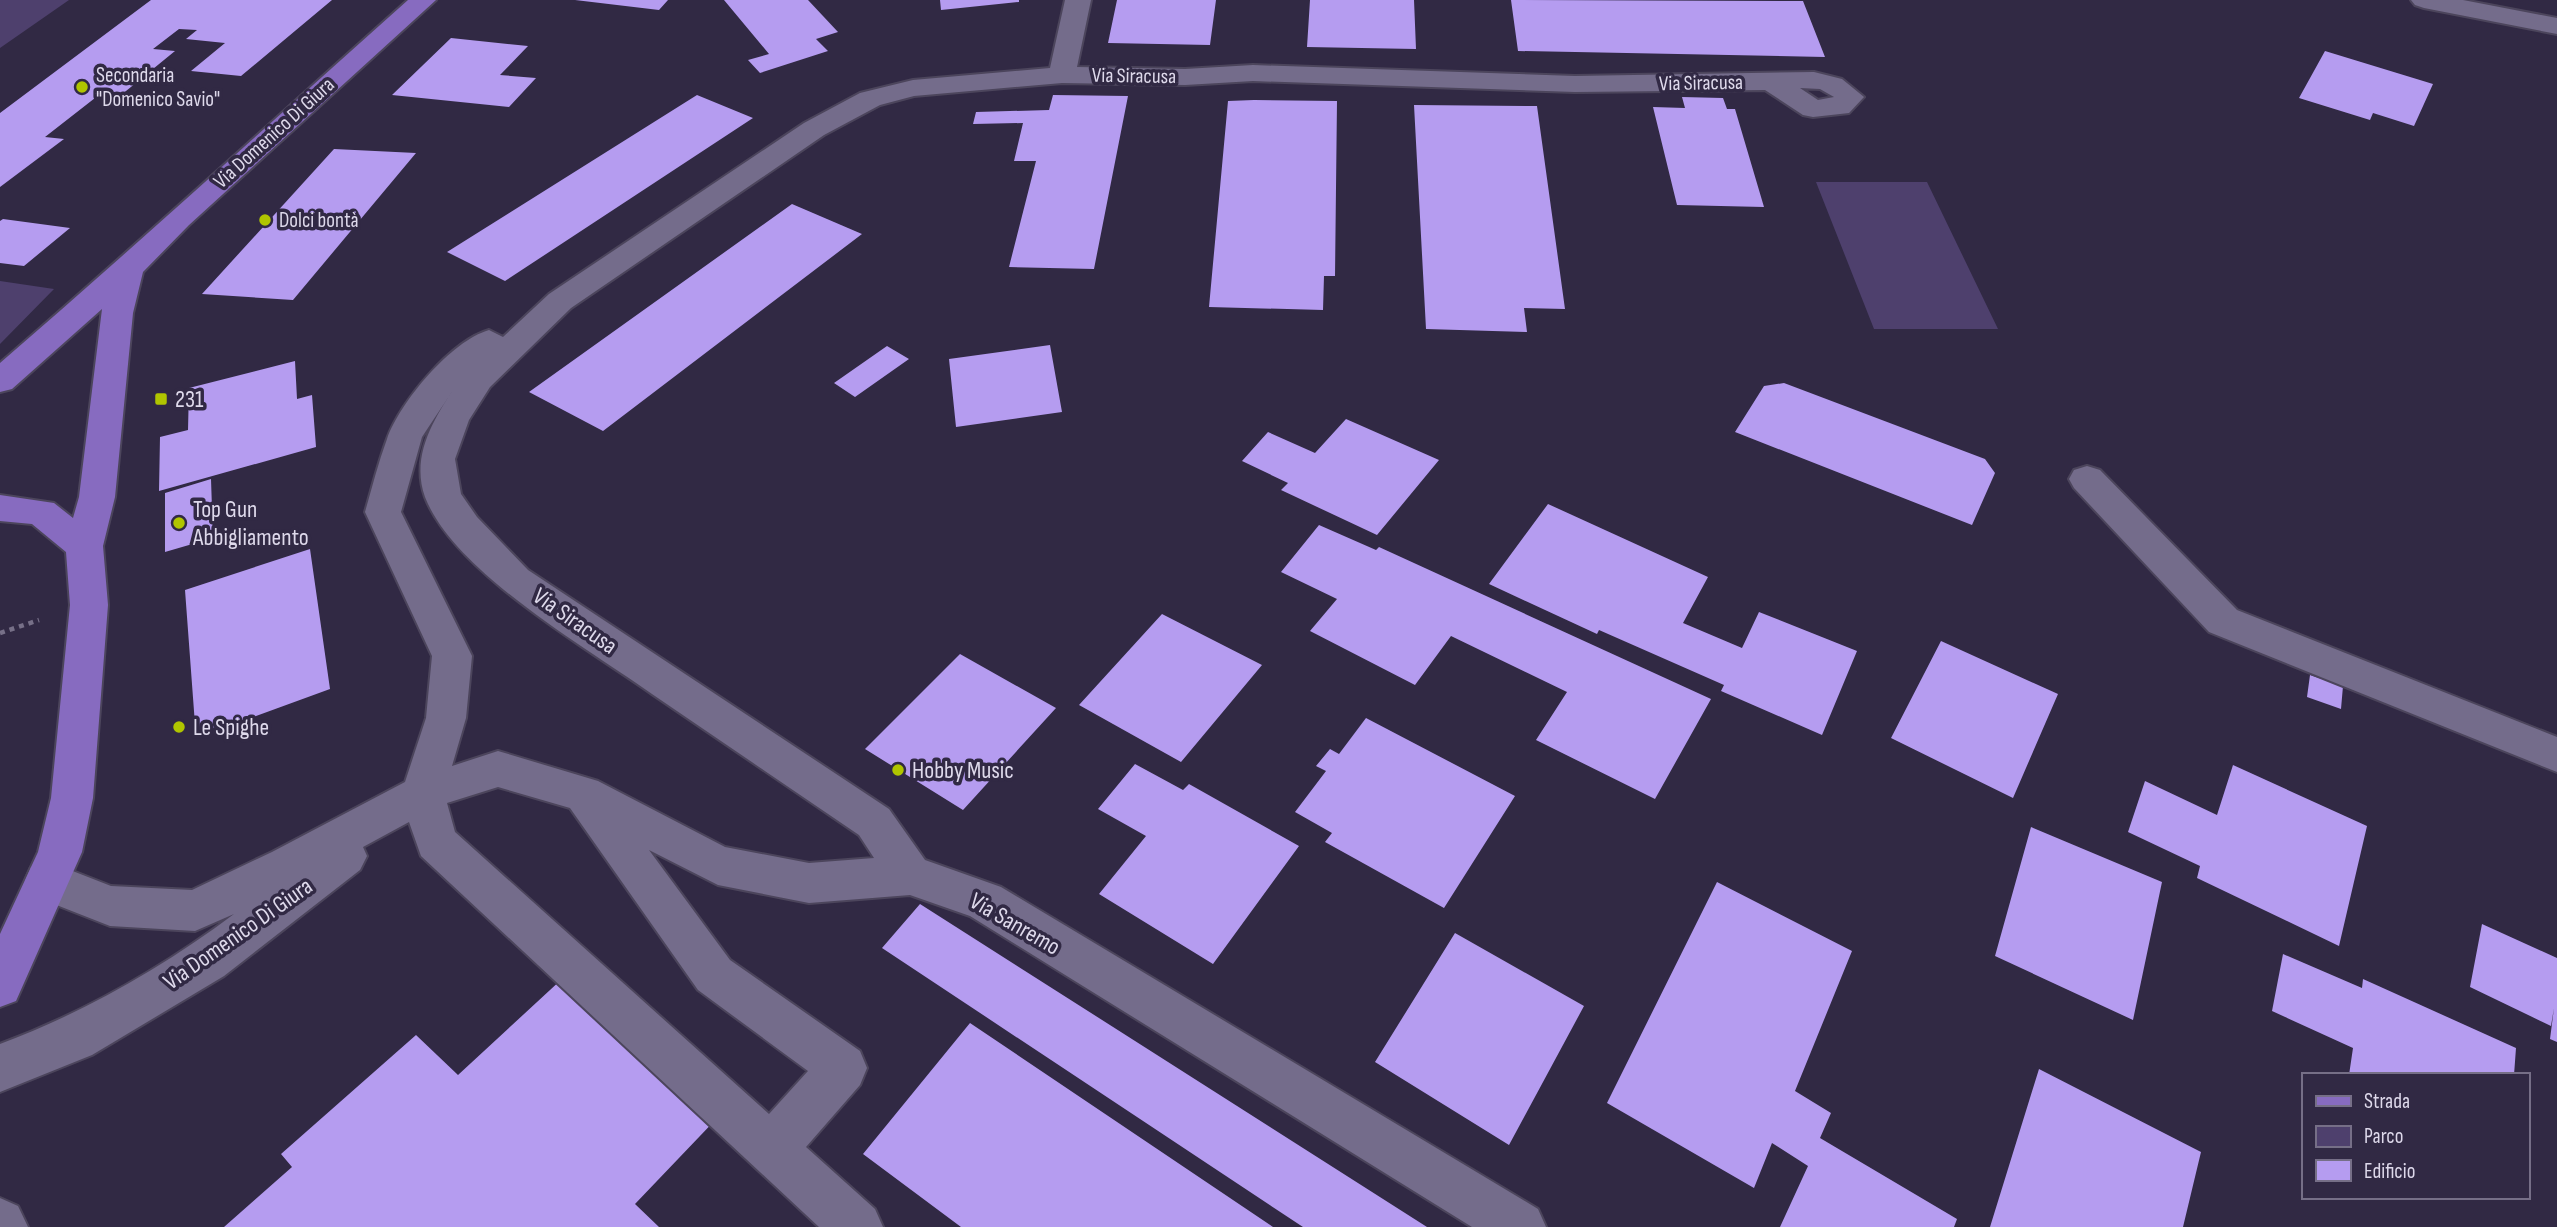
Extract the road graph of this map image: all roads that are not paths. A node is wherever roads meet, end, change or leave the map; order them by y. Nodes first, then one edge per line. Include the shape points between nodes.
1 (423, 0) edge
2 (1078, 0) edge
3 (2424, 0) edge
4 (2557, 26) edge
5 (1062, 75) junction
6 (1771, 82) dead end
7 (128, 269) junction
8 (559, 301) junction
9 (0, 381) edge
10 (2087, 480) dead end
11 (0, 508) edge
12 (84, 546) junction
13 (2557, 755) edge
14 (423, 793) junction
15 (583, 794) junction
16 (910, 875) junction
17 (47, 881) junction
18 (5, 969) edge
19 (0, 1068) edge
20 (771, 1149) junction
21 (856, 1227) edge
22 (1520, 1227) edge

1 - 7 main road, Via Domenico Di Giura
2 - 5 street
3 - 4 street
5 - 6 street, Via Siracusa via 1253,73 1575,84
5 - 8 street, Via Siracusa via 938,84 870,99 814,129
7 - 9 main road, Via Domenico Di Giura
7 - 12 main road via 117,313 97,498
8 - 14 street, Via Siracusa via 470,352 442,381 405,436 396,458 383,512 452,656 446,718
8 - 16 street, Via Siracusa via 478,379 452,419 437,459 443,496 464,527 515,580 874,822
10 - 13 street via 2223,621
11 - 12 main road via 41,512
12 - 17 main road via 89,605 72,798 60,852
14 - 15 street, Via Sanremo via 498,769
14 - 17 street, Via Domenico Di Giura via 195,911 110,906
14 - 19 street, Via Domenico Di Giura via 208,961 75,1039
14 - 20 street via 436,842
15 - 16 street, Via Sanremo via 718,865 809,883
15 - 20 street via 714,975 843,1068
16 - 22 street, Via Sanremo via 985,901
17 - 18 main road
20 - 21 street

